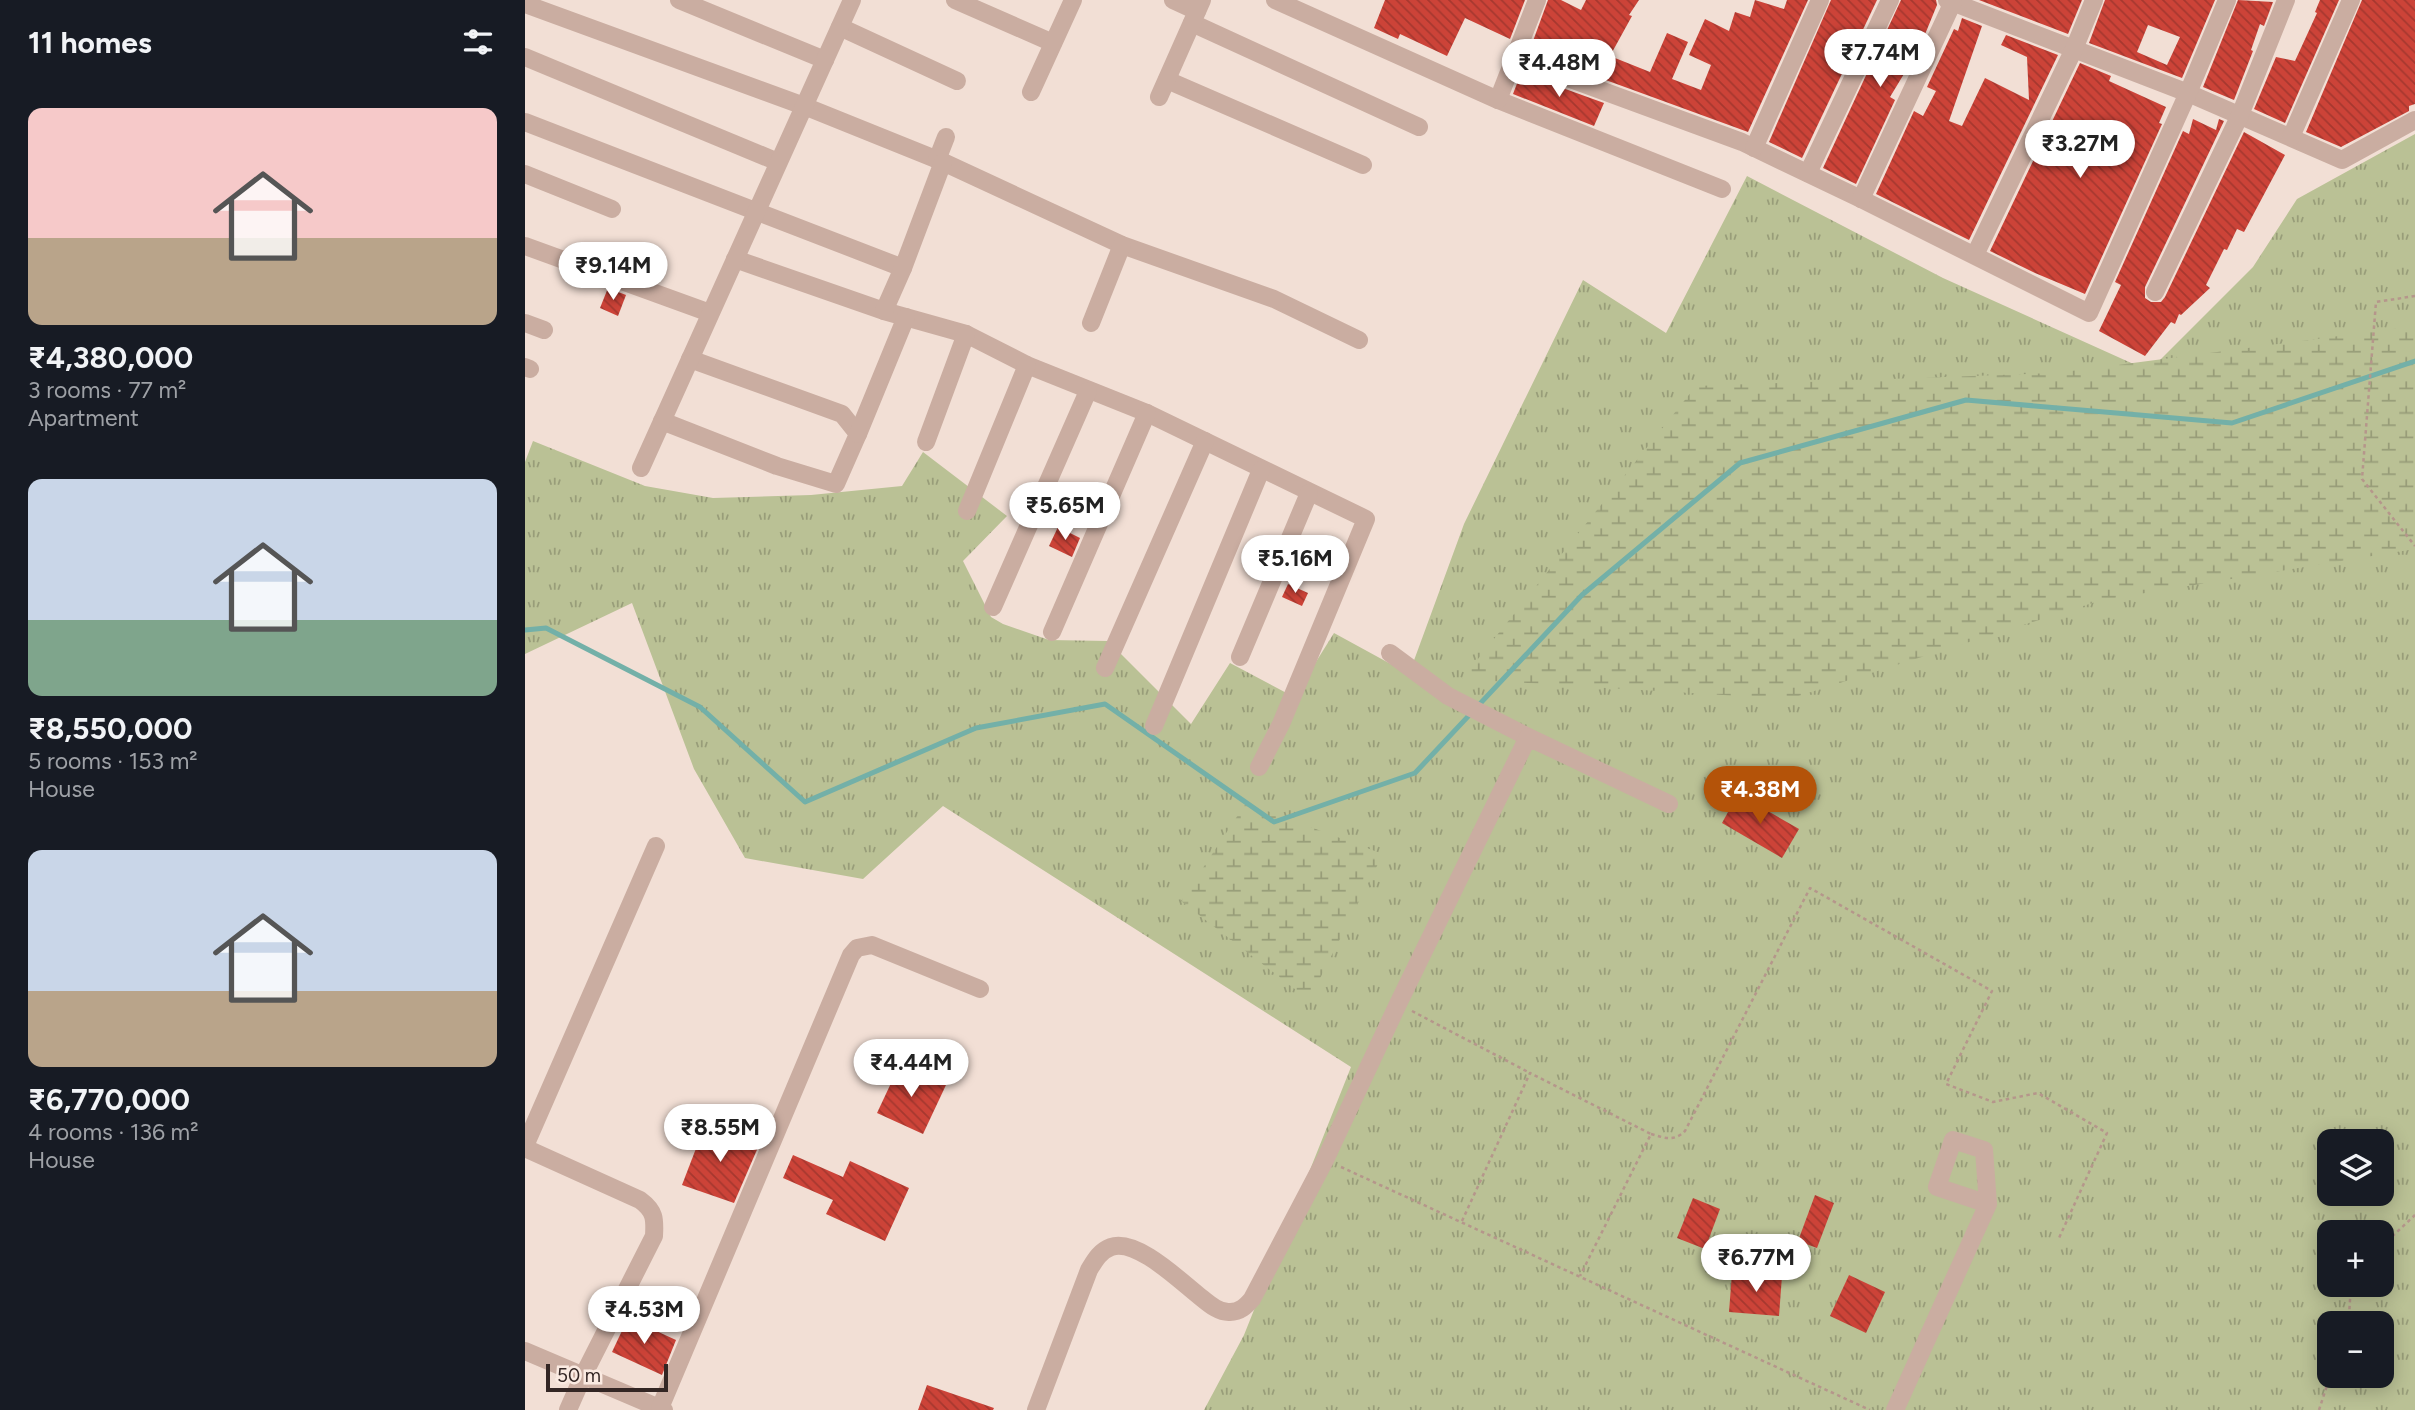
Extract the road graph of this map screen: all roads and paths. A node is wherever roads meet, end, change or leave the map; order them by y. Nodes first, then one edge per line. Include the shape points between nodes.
1 (679, 0) edge
2 (852, 0) edge
3 (955, 0) edge
4 (1073, 0) edge
5 (1173, 0) edge
6 (1275, 0) edge
7 (1537, 0) edge
8 (1820, 0) edge
9 (1890, 0) edge
10 (2094, 0) edge
11 (2227, 0) edge
12 (2286, 0) edge
13 (2351, 0) edge
14 (1950, 1) edge
15 (525, 4) edge
16 (1974, 5) edge
17 (1197, 11) edge
18 (840, 27) junction
19 (1053, 43) junction
20 (2074, 49) junction
21 (525, 57) edge
22 (1513, 58) junction
23 (824, 60) junction
24 (1167, 80) junction
25 (957, 81) dead end
26 (1031, 92) dead end
27 (2189, 93) junction
28 (1159, 97) dead end
29 (1498, 100) junction
30 (804, 106) junction
31 (2240, 115) junction
32 (2415, 120) edge
33 (525, 122) edge
34 (1419, 127) dead end
35 (946, 137) dead end
36 (2291, 137) junction
37 (1754, 148) junction
38 (940, 161) junction
39 (778, 162) junction
40 (1363, 165) dead end
41 (1808, 173) junction
42 (525, 174) edge
43 (1722, 189) dead end
44 (1861, 199) junction
45 (612, 208) dead end
46 (756, 212) junction
47 (1122, 245) junction
48 (525, 246) edge
49 (1975, 255) junction
50 (735, 259) junction
51 (903, 268) junction
52 (2155, 292) dead end
53 (2415, 296) edge
54 (884, 311) junction
55 (710, 313) junction
56 (906, 317) junction
57 (525, 323) edge
58 (1090, 323) dead end
59 (544, 330) dead end
60 (966, 334) junction
61 (1359, 340) dead end
62 (690, 359) junction
63 (1027, 365) junction
64 (1088, 391) junction
65 (1147, 413) junction
66 (662, 421) junction
67 (858, 434) junction
68 (1205, 441) junction
69 (926, 442) dead end
70 (641, 468) dead end
71 (1261, 470) junction
72 (1309, 493) junction
73 (967, 511) dead end
74 (2415, 546) edge
75 (993, 607) dead end
76 (1052, 632) dead end
77 (1389, 653) dead end
78 (1240, 657) dead end
79 (1105, 668) dead end
80 (1154, 726) dead end
81 (1528, 737) junction
82 (1259, 767) dead end
83 (1669, 804) dead end
84 (656, 846) dead end
85 (980, 989) dead end
86 (1398, 1003) junction
87 (1530, 1073) junction
88 (1651, 1134) junction
89 (525, 1147) edge
90 (1325, 1160) junction
91 (1988, 1204) dead end
92 (2415, 1215) edge
93 (1462, 1221) junction
94 (2394, 1235) edge
95 (2059, 1238) dead end
96 (1580, 1276) junction
97 (525, 1351) edge
98 (583, 1376) junction
99 (2326, 1388) edge
100 (662, 1409) edge
101 (568, 1410) edge
102 (1036, 1410) edge
103 (1870, 1410) edge
104 (1895, 1410) edge
105 (2319, 1410) edge

1 - 23 street
2 - 18 street
3 - 19 street
4 - 19 street
5 - 17 street
6 - 29 street
7 - 22 street
8 - 37 street
9 - 41 street
10 - 20 street
11 - 27 street
12 - 31 street
13 - 36 street
14 - 16 street
14 - 44 street
15 - 30 street
16 - 20 street
17 - 24 street
17 - 34 street
18 - 23 street
18 - 25 street
19 - 26 street
20 - 27 street
20 - 49 street
21 - 39 street
22 - 29 street
22 - 37 street
23 - 30 street
24 - 28 street
24 - 40 street
27 - 31 street
27 - 49 street via 2089,313
29 - 43 street
30 - 38 street
30 - 39 street
31 - 36 street
31 - 52 street
32 - 36 street via 2342,160
33 - 46 street
35 - 38 street
37 - 41 street
38 - 47 street
38 - 51 street
39 - 46 street
41 - 44 street
42 - 45 street
44 - 49 street
46 - 50 street
46 - 51 street
47 - 58 street
47 - 61 street via 1274,299
48 - 55 street
50 - 54 street
50 - 55 street
51 - 54 street
53 - 74 path via 2376,302 2362,479
54 - 56 street
55 - 62 street
56 - 60 street
56 - 67 street
57 - 59 street
60 - 63 street
60 - 69 street
62 - 66 street
62 - 67 street via 842,414
63 - 64 street
63 - 73 street
64 - 65 street
64 - 75 street
65 - 68 street
65 - 76 street
66 - 67 street via 836,484
66 - 70 street
68 - 71 street
68 - 79 street
71 - 72 street
71 - 80 street
72 - 78 street
72 - 82 street via 1366,519
77 - 81 street via 1448,696
81 - 83 street
81 - 86 street
84 - 89 street
85 - 100 street via 872,944 851,955
86 - 87 path
86 - 90 street
87 - 88 path
87 - 93 path
88 - 95 path via 1672,1139 1685,1131 1810,888 1992,991 1946,1084 1993,1102 2038,1093 2107,1133
88 - 96 path
89 - 98 street via 640,1200 650,1207 655,1219 654,1236
90 - 93 path
90 - 102 street via 1243,1309 1233,1313 1211,1306 1150,1257 1126,1246 1112,1246 1100,1254 1089,1270
91 - 104 street
92 - 94 path
93 - 96 path
96 - 103 path
97 - 98 street
98 - 100 street
98 - 101 street
99 - 105 path

